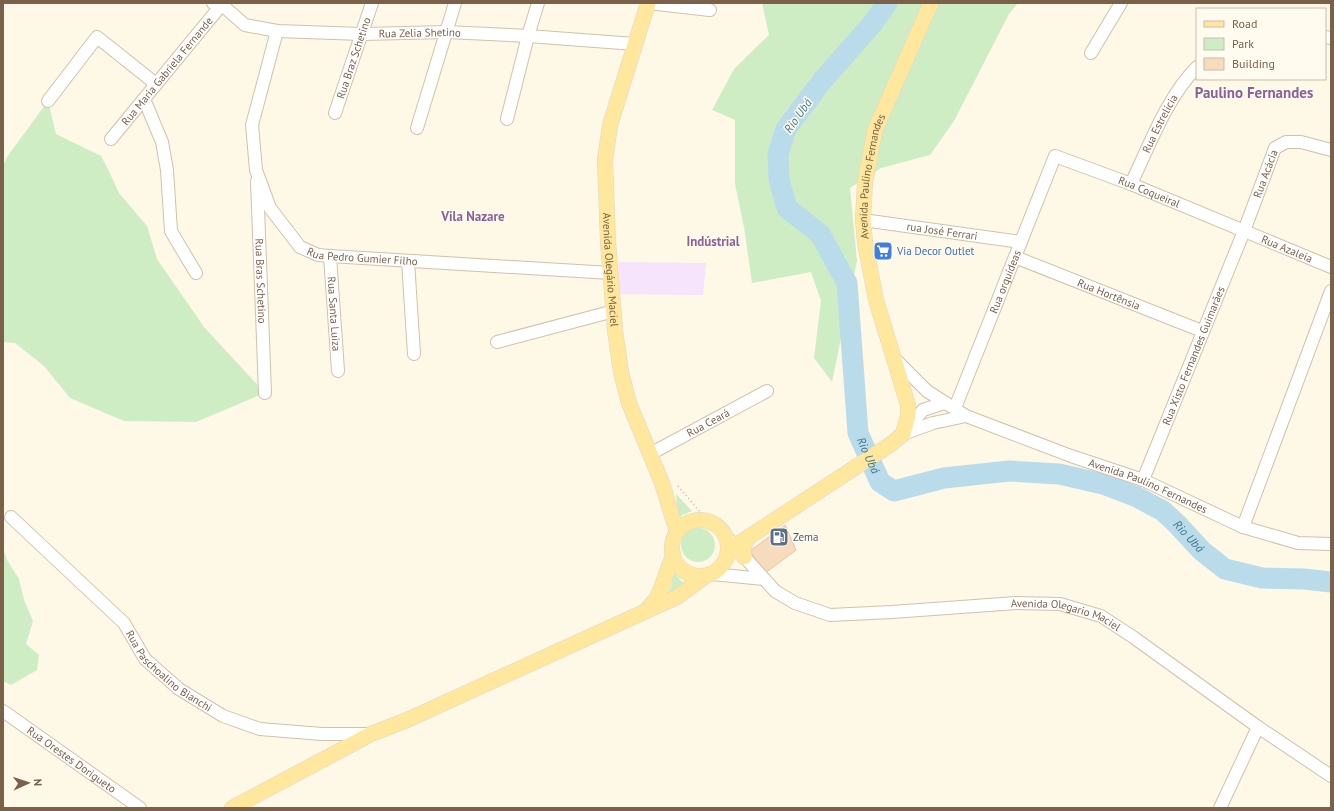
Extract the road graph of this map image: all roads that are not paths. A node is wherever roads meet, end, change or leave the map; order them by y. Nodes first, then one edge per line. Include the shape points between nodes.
1 (372, 3) edge
2 (455, 3) edge
3 (538, 3) edge
4 (648, 3) edge
5 (931, 3) edge
6 (1121, 3) edge
7 (219, 4) edge
8 (710, 10) dead end
9 (277, 31) junction
10 (447, 32) junction
11 (362, 34) junction
12 (528, 36) junction
13 (635, 44) junction
14 (1091, 53) dead end
15 (1196, 68) edge
16 (156, 84) junction
17 (144, 99) junction
18 (48, 101) dead end
19 (335, 113) dead end
20 (507, 119) dead end
21 (417, 128) dead end
22 (111, 138) dead end
23 (1331, 150) edge
24 (1055, 156) joint
25 (256, 170) junction
26 (1131, 184) junction
27 (864, 220) junction
28 (1244, 231) junction
29 (1021, 242) junction
30 (330, 256) junction
31 (1015, 257) junction
32 (408, 261) junction
33 (1331, 267) edge
34 (196, 273) dead end
35 (611, 273) junction
36 (1331, 291) edge
37 (614, 311) junction
38 (1202, 331) junction
39 (497, 342) dead end
40 (414, 354) dead end
41 (893, 358) junction
42 (338, 371) dead end
43 (766, 391) dead end
44 (266, 392) dead end
45 (950, 405) junction
46 (966, 416) junction
47 (903, 434) junction
48 (650, 454) junction
49 (1143, 480) junction
50 (11, 517) dead end
51 (1243, 527) junction
52 (677, 532) junction
53 (1331, 544) edge
54 (735, 545) junction
55 (673, 555) junction
56 (708, 575) junction
57 (764, 579) junction
58 (643, 614) junction
59 (3, 711) edge
60 (1258, 727) junction
61 (371, 734) junction
62 (1331, 776) edge
63 (140, 808) edge
64 (232, 808) edge
65 (1220, 808) edge

1 - 11 street, Rua Braz Schetino
2 - 10 street
3 - 12 street
4 - 8 street
4 - 13 main road, Avenida Olegário Maciel
5 - 27 main road, Avenida Paulino Fernandes via 875,130 865,182
6 - 14 street
7 - 9 street, Rua Zelia Shetino via 246,25
7 - 16 street, Rua Maria Gabriela Fernande
9 - 11 street, Rua Zelia Shetino
9 - 25 street, Rua Pedro Gumier Filho via 252,125
10 - 11 street, Rua Zelia Shetino
10 - 12 street, Rua Zelia Shetino
10 - 21 street
11 - 19 street, Rua Braz Schetino
12 - 13 street, Rua Zelia Shetino
12 - 20 street
13 - 35 main road, Avenida Olegário Maciel via 610,125 605,160
15 - 26 street, Rua Estrelícia via 1188,76 1163,116
16 - 17 street, Rua Maria Gabriela Fernande
16 - 18 street via 97,37
17 - 22 street, Rua Maria Gabriela Fernande
17 - 34 street via 162,142 167,170 171,231
23 - 28 street, Rua Acácia via 1301,142 1286,142 1275,148
24 - 26 street, Rua Coqueiral
24 - 29 street, Rua orquídeas
25 - 30 street, Rua Pedro Gumier Filho via 270,208 300,247 318,255
25 - 44 street, Rua Bras Schetino
26 - 28 street, Rua Coqueiral
27 - 29 street, rua José Ferrari
27 - 41 main road, Avenida Paulino Fernandes via 865,243 876,300
28 - 33 street, Rua Azaleia
28 - 38 street, Rua Xisto Fernandes Guimarães
29 - 31 street, Rua orquídeas
30 - 32 street, Rua Pedro Gumier Filho
30 - 42 street, Rua Santa Luiza
31 - 38 street, Rua Hortênsia
31 - 45 street, Rua orquídeas
32 - 35 street, Rua Pedro Gumier Filho
32 - 40 street
35 - 37 main road, Avenida Olegário Maciel
36 - 51 street
37 - 39 street
37 - 48 main road, Avenida Olegário Maciel via 621,372 629,403
38 - 49 street, Rua Xisto Fernandes Guimarães
41 - 45 street, Avenida Paulino Fernandes via 927,392
41 - 47 main road, Avenida Paulino Fernandes via 908,405
43 - 48 street, Rua Ceará
45 - 46 street, Avenida Paulino Fernandes
45 - 47 street via 924,410
46 - 47 street via 933,423
46 - 49 street, Avenida Paulino Fernandes
47 - 54 main road
48 - 52 main road, Avenida Olegário Maciel
49 - 51 street, Avenida Paulino Fernandes
50 - 61 street, Rua Paschoalino Bianchi via 124,623 145,659 179,689 223,716 260,729 322,734
51 - 53 street, Avenida Paulino Fernandes via 1298,543
52 - 54 main road via 689,522 707,520 716,525
52 - 55 main road via 673,543
54 - 56 main road via 723,565
54 - 57 street, Avenida Olegario Maciel
55 - 56 main road via 682,570 690,574
55 - 58 main road via 657,598
56 - 57 street
56 - 58 main road via 677,597
57 - 60 street, Avenida Olegario Maciel via 775,591 795,603 830,615 1016,603 1060,604 1102,616
58 - 61 main road
59 - 63 street, Rua Orestes Dorigueto
60 - 62 street, Avenida Olegario Maciel
60 - 65 street
61 - 64 main road

